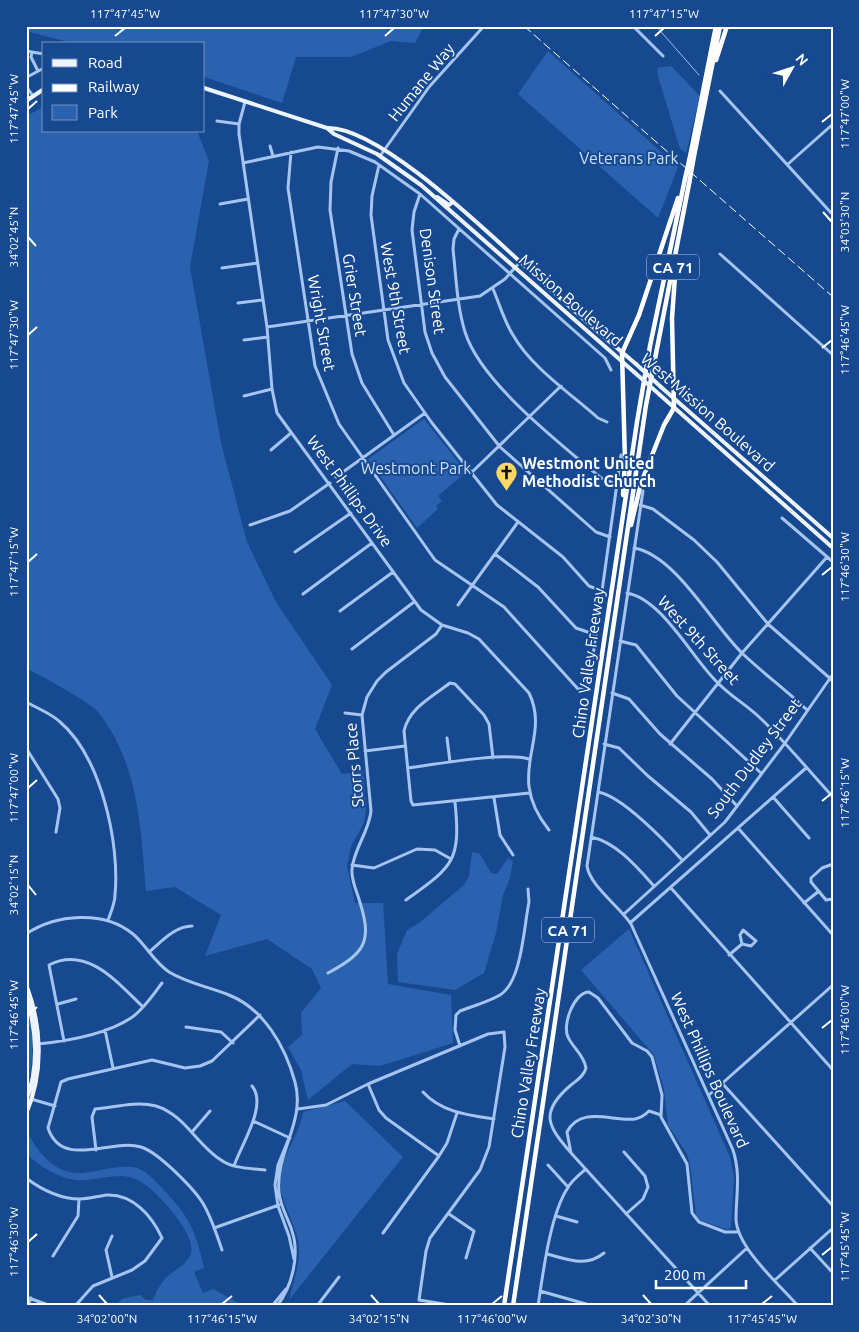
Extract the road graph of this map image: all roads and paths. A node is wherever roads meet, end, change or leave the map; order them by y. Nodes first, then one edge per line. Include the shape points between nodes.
1 (484, 26) edge
2 (633, 26) edge
3 (716, 26) edge
4 (720, 26) edge
5 (727, 26) edge
6 (26, 51) edge
7 (32, 52) junction
8 (42, 54) edge
9 (663, 56) dead end
10 (42, 69) edge
11 (38, 71) junction
12 (709, 73) junction
13 (29, 76) dead end
14 (26, 86) edge
15 (205, 88) edge
16 (42, 90) edge
17 (720, 91) dead end
18 (33, 96) junction
19 (26, 101) edge
20 (244, 102) junction
21 (217, 121) dead end
22 (239, 124) junction
23 (833, 124) edge
24 (327, 128) junction
25 (270, 146) dead end
26 (338, 148) junction
27 (383, 150) junction
28 (291, 152) junction
29 (692, 154) junction
30 (273, 156) junction
31 (380, 156) junction
32 (243, 163) junction
33 (788, 164) junction
34 (379, 165) junction
35 (686, 184) junction
36 (420, 194) junction
37 (434, 197) junction
38 (248, 199) junction
39 (453, 202) junction
40 (220, 204) dead end
41 (833, 215) edge
42 (460, 229) junction
43 (677, 250) junction
44 (720, 254) dead end
45 (257, 262) junction
46 (520, 262) junction
47 (222, 268) dead end
48 (515, 268) junction
49 (510, 274) junction
50 (493, 289) junction
51 (262, 300) junction
52 (459, 300) junction
53 (238, 303) dead end
54 (422, 305) junction
55 (383, 311) junction
56 (345, 316) junction
57 (308, 322) junction
58 (267, 327) junction
59 (268, 337) junction
60 (244, 340) dead end
61 (622, 353) junction
62 (833, 355) edge
63 (622, 361) junction
64 (611, 370) dead end
65 (562, 386) junction
66 (272, 389) junction
67 (244, 396) dead end
68 (674, 398) junction
69 (674, 408) junction
70 (425, 413) junction
71 (530, 416) junction
72 (607, 422) dead end
73 (291, 433) junction
74 (394, 435) junction
75 (500, 447) junction
76 (271, 450) dead end
77 (621, 455) dead end
78 (362, 458) junction
79 (471, 473) junction
80 (336, 477) dead end
81 (330, 483) junction
82 (618, 486) junction
83 (643, 491) dead end
84 (640, 505) junction
85 (351, 513) junction
86 (782, 518) dead end
87 (518, 522) junction
88 (250, 525) dead end
89 (620, 531) junction
90 (610, 537) junction
91 (833, 538) edge
92 (372, 542) junction
93 (634, 548) junction
94 (833, 548) edge
95 (295, 552) dead end
96 (495, 554) junction
97 (624, 554) junction
98 (827, 557) junction
99 (833, 562) edge
100 (393, 572) junction
101 (472, 584) junction
102 (602, 591) junction
103 (627, 593) junction
104 (303, 594) dead end
105 (414, 602) junction
106 (458, 605) dead end
107 (340, 611) dead end
108 (768, 624) junction
109 (442, 625) junction
110 (596, 635) junction
111 (620, 640) junction
112 (352, 649) dead end
113 (742, 653) junction
114 (833, 674) edge
115 (831, 680) edge
116 (718, 684) junction
117 (612, 693) junction
118 (26, 702) edge
119 (807, 710) junction
120 (345, 712) dead end
121 (694, 714) junction
122 (362, 715) junction
123 (447, 738) dead end
124 (785, 743) junction
125 (604, 744) junction
126 (670, 744) junction
127 (405, 746) junction
128 (26, 748) edge
129 (365, 751) junction
130 (492, 758) junction
131 (529, 759) junction
132 (450, 762) junction
133 (408, 768) junction
134 (806, 768) junction
135 (761, 773) junction
136 (598, 792) junction
137 (529, 793) junction
138 (773, 797) junction
139 (833, 797) edge
140 (494, 798) junction
141 (455, 802) junction
142 (737, 806) junction
143 (738, 828) junction
144 (549, 830) dead end
145 (56, 832) dead end
146 (710, 835) junction
147 (591, 837) junction
148 (809, 838) dead end
149 (513, 855) dead end
150 (451, 859) junction
151 (682, 860) junction
152 (833, 864) edge
153 (352, 865) junction
154 (654, 886) junction
155 (671, 888) junction
156 (528, 890) dead end
157 (819, 890) junction
158 (833, 899) edge
159 (406, 900) dead end
160 (804, 903) junction
161 (624, 914) junction
162 (108, 920) junction
163 (630, 923) junction
164 (192, 926) dead end
165 (26, 934) edge
166 (833, 935) edge
167 (742, 944) junction
168 (149, 952) junction
169 (729, 955) junction
170 (328, 973) dead end
171 (162, 983) dead end
172 (26, 984) edge
173 (833, 985) edge
174 (26, 996) edge
175 (76, 999) dead end
176 (58, 1004) junction
177 (143, 1007) junction
178 (261, 1015) junction
179 (790, 1022) junction
180 (186, 1027) dead end
181 (105, 1030) junction
182 (64, 1041) junction
183 (233, 1043) junction
184 (37, 1044) junction
185 (460, 1046) junction
186 (112, 1068) junction
187 (833, 1070) edge
188 (368, 1084) junction
189 (722, 1084) junction
190 (252, 1086) dead end
191 (423, 1092) dead end
192 (709, 1095) junction
193 (29, 1099) edge
194 (54, 1106) junction
195 (298, 1109) junction
196 (210, 1111) dead end
197 (456, 1113) junction
198 (26, 1114) edge
199 (661, 1115) junction
200 (494, 1118) junction
201 (253, 1121) junction
202 (192, 1132) junction
203 (290, 1138) junction
204 (96, 1150) junction
205 (624, 1152) dead end
206 (572, 1154) junction
207 (439, 1156) junction
208 (548, 1165) dead end
209 (234, 1166) junction
210 (586, 1169) junction
211 (266, 1170) dead end
212 (26, 1178) edge
213 (568, 1187) junction
214 (79, 1199) junction
215 (280, 1205) junction
216 (833, 1206) edge
217 (449, 1214) junction
218 (626, 1214) junction
219 (556, 1216) junction
220 (577, 1222) dead end
221 (214, 1228) junction
222 (833, 1228) edge
223 (738, 1232) junction
224 (383, 1233) dead end
225 (112, 1236) dead end
226 (747, 1248) junction
227 (810, 1248) junction
228 (222, 1250) dead end
229 (604, 1253) dead end
230 (547, 1254) junction
231 (53, 1256) dead end
232 (466, 1258) dead end
233 (833, 1273) edge
234 (112, 1277) junction
235 (339, 1277) dead end
236 (775, 1280) junction
237 (286, 1288) junction
238 (540, 1291) junction
239 (699, 1292) junction
240 (26, 1296) edge
241 (31, 1298) junction
242 (580, 1304) edge
243 (28, 1306) edge
244 (51, 1306) edge
245 (74, 1306) edge
246 (272, 1306) edge
247 (277, 1306) edge
248 (317, 1306) edge
249 (456, 1306) edge
250 (504, 1306) edge
251 (513, 1306) edge
252 (538, 1306) edge
253 (593, 1306) edge
254 (684, 1306) edge
255 (710, 1306) edge
256 (798, 1306) edge

1 - 27 street, Humane Way via 429,87
2 - 9 street
3 - 12 highway, Chino Valley Freeway / CA 71
4 - 12 highway, Chino Valley Freeway / CA 71
5 - 12 highway
6 - 7 street
7 - 8 street
7 - 11 street
10 - 11 street
11 - 13 street
12 - 29 highway, Chino Valley Freeway / CA 71
14 - 18 street
15 - 20 main road
16 - 18 main road
17 - 33 street
18 - 19 main road
20 - 22 street, West Phillips Drive
20 - 24 main road
21 - 22 street
22 - 32 street, West Phillips Drive
23 - 33 street
24 - 27 main road via 337,128
24 - 31 main road, Mission Boulevard
25 - 30 street
26 - 28 street via 318,147
26 - 34 street via 362,155
26 - 56 street, Grier Street via 331,182 330,210
27 - 31 street, Humane Way
27 - 39 main road, West Mission Boulevard
28 - 30 street
28 - 57 street, Wright Street via 288,188
29 - 35 highway, Chino Valley Freeway / CA 71, bridge
29 - 35 highway, Chino Valley Freeway / CA 71, bridge
30 - 32 street
31 - 37 main road, Mission Boulevard
32 - 38 street, West Phillips Drive
33 - 41 street
34 - 36 street
34 - 55 street, West 9th Street via 370,215
35 - 43 highway, Chino Valley Freeway / CA 71
35 - 61 highway
35 - 89 highway, Chino Valley Freeway / CA 71 via 650,346
36 - 42 street
36 - 54 street, Denison Street via 412,230
37 - 39 main road via 449,205
37 - 48 main road, Mission Boulevard
38 - 40 street
38 - 45 street, West Phillips Drive
39 - 46 main road, West Mission Boulevard
42 - 49 street
42 - 52 street via 453,249
43 - 68 highway via 672,318
43 - 97 highway, Chino Valley Freeway / CA 71 via 646,405
44 - 62 street
45 - 47 street
45 - 51 street, West Phillips Drive
46 - 48 street
46 - 61 main road, West Mission Boulevard
48 - 49 street
48 - 63 main road, Mission Boulevard
49 - 50 street
49 - 64 street via 604,358
50 - 52 street via 480,296
50 - 65 street via 513,336 527,355
51 - 53 street
51 - 58 street, West Phillips Drive
52 - 54 street
52 - 71 street via 465,332 473,349 511,400
54 - 55 street
54 - 75 street, Denison Street via 428,339 445,378
55 - 56 street
55 - 70 street, West 9th Street via 395,365
56 - 57 street
56 - 74 street, Grier Street via 352,354 362,383
57 - 58 street
57 - 78 street, Wright Street via 314,366 325,395 339,424
58 - 59 street, West Phillips Drive
59 - 60 street
59 - 66 street, West Phillips Drive
61 - 63 highway
61 - 68 main road, West Mission Boulevard, bridge
63 - 69 main road, Mission Boulevard, bridge
63 - 89 highway via 625,461
65 - 71 street
65 - 72 street
66 - 67 street
66 - 73 street, West Phillips Drive via 278,413
68 - 69 highway
68 - 91 main road, West Mission Boulevard
69 - 94 main road, Mission Boulevard
69 - 97 highway via 664,425 642,483
70 - 74 street
70 - 79 street, West 9th Street
71 - 75 street
71 - 82 street via 601,478
73 - 76 street
73 - 81 street, West Phillips Drive
74 - 78 street
75 - 79 street
75 - 90 street, Denison Street via 596,532
77 - 82 street
78 - 80 street
78 - 101 street, Wright Street via 435,560
79 - 87 street, West 9th Street via 498,505
81 - 85 street, West Phillips Drive
81 - 88 street via 290,512
82 - 90 street
83 - 84 street
84 - 93 street
84 - 108 street via 653,509 694,540 717,562
85 - 92 street, West Phillips Drive
85 - 95 street
86 - 98 street
87 - 96 street
87 - 102 street, West 9th Street via 563,557 589,586
89 - 250 highway, Chino Valley Freeway / CA 71
90 - 102 street
92 - 100 street, West Phillips Drive
92 - 104 street
93 - 103 street
93 - 113 street via 649,553 686,586
96 - 101 street
96 - 110 street via 538,586 576,628
97 - 251 highway, Chino Valley Freeway / CA 71
98 - 99 street
98 - 108 street
100 - 105 street, West Phillips Drive
100 - 107 street
101 - 106 street
101 - 110 street, Wright Street via 514,617 582,690 587,688
102 - 110 street
103 - 111 street
103 - 116 street, West 9th Street via 643,598 656,609
105 - 109 street, West Phillips Drive via 429,618
105 - 112 street
108 - 113 street
108 - 115 street
109 - 122 street, Storrs Place via 436,634 377,681 367,697
109 - 131 street, West Phillips Drive via 479,639 529,694 536,716
111 - 117 street
111 - 121 street via 636,645
113 - 116 street
113 - 119 street
114 - 115 street, South Dudley Street
115 - 119 street, South Dudley Street
116 - 121 street
116 - 124 street, West 9th Street
117 - 125 street
117 - 126 street via 629,699
118 - 162 street via 60,721 75,737 100,788 116,854 116,896
119 - 124 street, South Dudley Street
120 - 122 street
121 - 126 street
121 - 135 street
122 - 129 street, Storrs Place
123 - 132 street
124 - 134 street, West 9th Street
124 - 135 street, South Dudley Street
125 - 136 street
125 - 146 street via 619,748 691,812
126 - 142 street via 712,779
127 - 129 street
127 - 130 street via 406,721 412,712 450,683 455,684 487,719
127 - 133 street
128 - 145 street via 58,799 60,808
129 - 153 street, Storrs Place via 370,824 354,854
130 - 131 street via 520,756
130 - 132 street
131 - 137 street, West Phillips Drive
132 - 133 street
133 - 141 street via 413,805
134 - 138 street
134 - 139 street, West 9th Street
135 - 142 street, South Dudley Street
136 - 147 street
136 - 151 street via 616,798
137 - 140 street
137 - 144 street, West Phillips Drive via 536,812
138 - 143 street
138 - 148 street
140 - 141 street
140 - 149 street via 500,835
141 - 150 street via 458,836
142 - 146 street, South Dudley Street
143 - 155 street
143 - 160 street
146 - 151 street, South Dudley Street
147 - 154 street via 602,839 635,865
147 - 161 street, West Phillips Boulevard via 588,876
150 - 153 street via 435,850 417,849 374,868
150 - 159 street via 445,869
151 - 154 street, South Dudley Street
152 - 157 street via 822,868 811,878
153 - 170 street, Storrs Place via 354,884 366,921 364,942 348,962
154 - 161 street, South Dudley Street
155 - 163 street
155 - 169 street
156 - 185 street via 529,902 515,976 500,995 456,1015 455,1030
157 - 158 street via 826,900
157 - 160 street
160 - 166 street
161 - 163 street, West Phillips Boulevard
162 - 165 street via 67,919 42,925
162 - 168 street via 132,933
163 - 192 street, West Phillips Boulevard
164 - 168 street via 177,930
167 - 167 street via 751,946 756,941 743,930 740,935
167 - 169 street
168 - 178 street via 170,972 229,995
169 - 179 street
171 - 177 street
172 - 184 main road via 36,1014
173 - 179 street
174 - 184 main road
175 - 176 street
176 - 177 street via 48,965 71,960 91,963 108,972
176 - 182 street
177 - 181 street via 131,1018
178 - 183 street
178 - 195 street via 290,1068
179 - 187 street
179 - 189 street
180 - 183 street via 220,1032
181 - 182 street
181 - 186 street
182 - 184 street
183 - 186 street via 212,1061 200,1066 185,1068 152,1060
184 - 193 main road
185 - 188 street
185 - 200 street via 488,1034 504,1032 505,1047
186 - 194 street via 61,1082
188 - 195 street via 326,1105
188 - 207 street via 386,1118
189 - 192 street
189 - 216 street
190 - 201 street via 257,1094
191 - 197 street via 437,1104
192 - 223 street, West Phillips Boulevard via 737,1163
193 - 194 street
193 - 198 main road
194 - 204 street via 48,1128 56,1143 76,1151
195 - 203 street
196 - 202 street
197 - 200 street
197 - 207 street via 447,1143
199 - 206 street via 649,1111 635,1119 599,1115 573,1124 567,1132
199 - 206 street via 662,1096 652,1057 632,1043 601,1001 584,992 577,998 566,1028 568,1038 585,1063 585,1072 553,1102 551,1108 552,1130
199 - 223 street via 687,1164 692,1213 699,1222 725,1232
200 - 217 street via 490,1144 480,1170
201 - 203 street
201 - 209 street
202 - 204 street via 174,1115 157,1106 139,1104 95,1109 92,1117
202 - 209 street via 221,1161
203 - 215 street via 276,1172
204 - 221 street via 127,1145 142,1147 157,1155 199,1197
205 - 218 street via 644,1176 648,1187 643,1199
206 - 210 street
207 - 224 street
208 - 213 street
209 - 211 street
210 - 213 street
210 - 218 street
212 - 214 street via 39,1188
213 - 219 street
214 - 231 street via 78,1216
214 - 234 street via 109,1195 127,1198 140,1206 160,1235 161,1242 145,1261
215 - 221 street
215 - 237 street via 294,1258
217 - 232 street via 474,1231
217 - 249 street via 430,1238 419,1300
218 - 239 street
219 - 220 street
219 - 230 street
221 - 228 street
222 - 227 street
223 - 226 street, West Phillips Boulevard
225 - 234 street via 106,1250
226 - 236 street, West Phillips Boulevard
226 - 239 street
227 - 233 street
227 - 236 street
229 - 230 street via 597,1259 584,1262
230 - 238 street
234 - 245 street via 93,1286
235 - 248 street
236 - 256 street, West Phillips Boulevard
237 - 246 street
237 - 247 street
238 - 242 street
238 - 252 street
239 - 254 street
239 - 255 street
240 - 241 street
241 - 243 street
241 - 244 street
242 - 253 street

